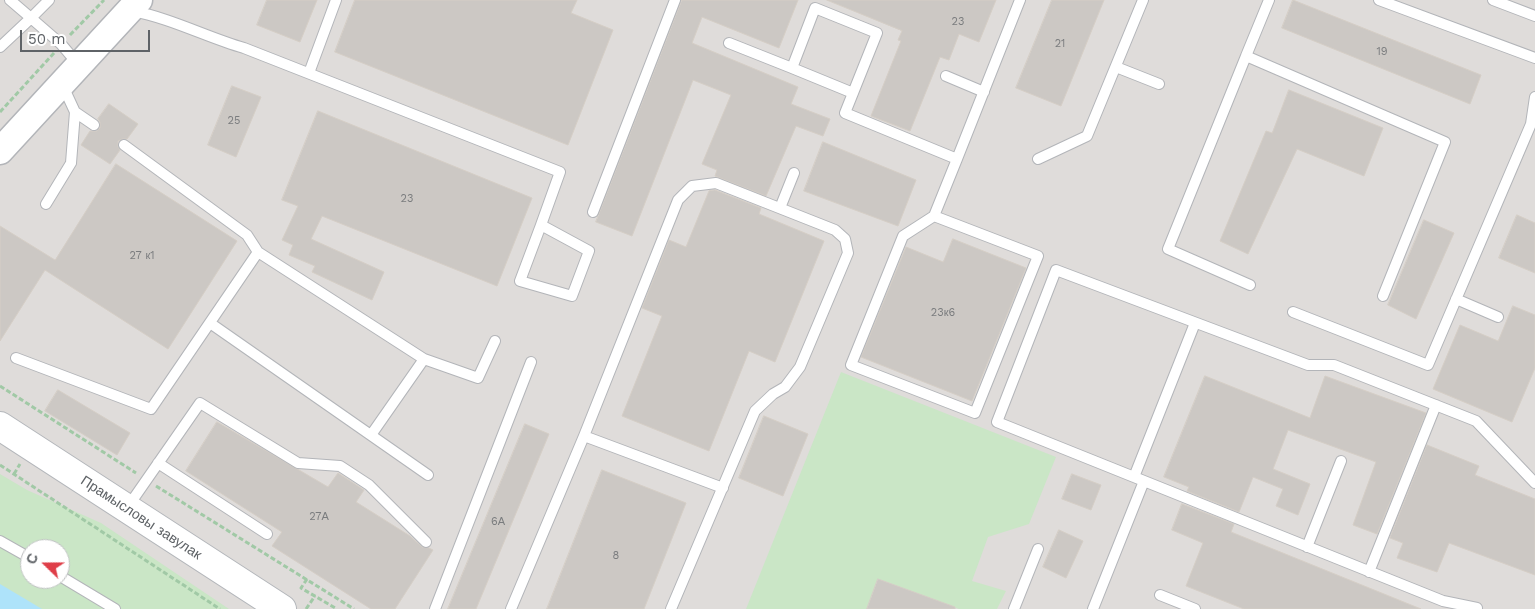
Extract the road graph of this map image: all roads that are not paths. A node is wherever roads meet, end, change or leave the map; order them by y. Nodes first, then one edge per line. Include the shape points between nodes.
1 (10, 0) edge
2 (49, 0) edge
3 (336, 0) edge
4 (675, 0) edge
5 (1020, 0) edge
6 (1143, 0) edge
7 (1269, 0) edge
8 (1379, 0) edge
9 (1493, 0) edge
10 (134, 5) edge
11 (1535, 16) edge
12 (31, 18) junction
13 (729, 43) dead end
14 (0, 47) edge
15 (1246, 56) junction
16 (1535, 58) edge
17 (79, 65) junction
18 (792, 68) junction
19 (1116, 68) junction
20 (309, 73) junction
21 (946, 76) dead end
22 (1159, 84) dead end
23 (62, 85) junction
24 (853, 92) junction
25 (984, 92) junction
26 (1535, 97) edge
27 (75, 112) junction
28 (1533, 124) edge
29 (94, 125) dead end
30 (124, 145) dead end
31 (0, 151) edge
32 (957, 159) junction
33 (1038, 159) dead end
34 (794, 173) dead end
35 (46, 204) dead end
36 (780, 208) junction
37 (593, 212) dead end
38 (934, 216) junction
39 (541, 225) junction
40 (258, 252) junction
41 (1250, 285) dead end
42 (1383, 296) dead end
43 (1456, 299) junction
44 (1293, 312) dead end
45 (1498, 317) dead end
46 (1195, 322) junction
47 (210, 323) junction
48 (496, 341) dead end
49 (16, 358) dead end
50 (424, 359) junction
51 (532, 362) dead end
52 (1436, 405) junction
53 (0, 426) edge
54 (371, 435) junction
55 (584, 436) junction
56 (1341, 461) dead end
57 (158, 463) junction
58 (428, 475) dead end
59 (1134, 477) junction
60 (1144, 481) junction
61 (1535, 483) edge
62 (723, 488) junction
63 (127, 509) junction
64 (267, 534) dead end
65 (0, 541) edge
66 (426, 542) dead end
67 (1307, 547) junction
68 (1038, 549) dead end
69 (20, 552) edge
70 (1369, 572) junction
71 (70, 582) edge
72 (1160, 595) dead end
73 (115, 609) edge
74 (282, 609) edge
75 (435, 609) edge
76 (511, 609) edge
77 (671, 609) edge
78 (1014, 609) edge
79 (1094, 609) edge
80 (1195, 609) edge
81 (1478, 609) edge

1 - 12 lane
2 - 12 lane
3 - 20 lane
4 - 37 lane
5 - 25 lane
6 - 19 lane
7 - 15 lane
8 - 16 lane
9 - 11 lane
10 - 17 street
10 - 20 lane via 149,14
12 - 14 lane
12 - 17 lane
13 - 18 lane
15 - 41 lane via 1168,249
15 - 42 lane via 1446,142
17 - 23 street
18 - 24 lane
18 - 24 lane via 815,8 877,33
19 - 22 lane
19 - 33 lane via 1087,136
20 - 39 lane via 560,172
21 - 25 lane
23 - 27 lane
23 - 31 street
24 - 32 lane via 845,113
25 - 32 lane
26 - 28 lane
27 - 29 lane
27 - 35 lane via 71,163
28 - 43 lane
30 - 40 lane via 247,235
32 - 38 lane
34 - 36 lane
36 - 55 lane via 716,183 692,186 678,200
36 - 62 lane via 835,230 845,239 848,253 800,366 785,387 755,411
38 - 38 lane via 903,236 851,365 975,413 1038,256
39 - 39 lane via 520,281 572,296 589,250
40 - 47 lane
40 - 50 lane
43 - 44 lane via 1428,365
43 - 45 lane
46 - 52 lane via 1308,365 1334,365
46 - 59 lane
46 - 59 lane via 1056,270 997,422
47 - 49 lane via 151,409
47 - 54 lane
48 - 50 lane via 478,378
50 - 54 lane
51 - 75 lane
52 - 61 lane via 1476,421
52 - 70 lane
53 - 63 main road, Прамысловы завулак
54 - 58 lane
55 - 62 lane
55 - 76 lane
56 - 67 lane
57 - 63 lane
57 - 64 lane
57 - 66 lane via 200,403 298,463 340,466 369,485
59 - 60 lane
60 - 67 lane
60 - 79 lane
62 - 77 lane
63 - 74 main road, Прамысловы завулак
65 - 69 lane
67 - 70 lane
68 - 78 lane
70 - 81 lane via 1443,601
71 - 73 lane
72 - 80 lane

